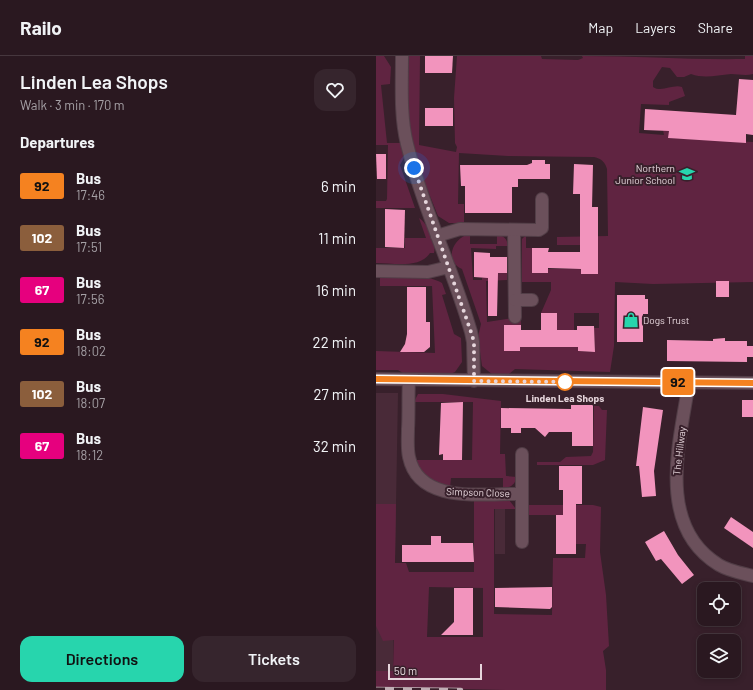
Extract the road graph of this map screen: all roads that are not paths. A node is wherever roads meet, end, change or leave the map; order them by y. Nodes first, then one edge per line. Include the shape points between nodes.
1 (402, 56) edge
2 (542, 199) dead end
3 (514, 230) junction
4 (437, 236) junction
5 (449, 267) junction
6 (376, 271) edge
7 (515, 300) junction
8 (532, 300) dead end
9 (515, 317) dead end
10 (376, 379) edge
11 (408, 380) junction
12 (474, 381) junction
13 (689, 382) junction
14 (753, 383) edge
15 (522, 454) dead end
16 (522, 494) junction
17 (522, 542) dead end
18 (753, 576) edge

1 - 4 street via 402,99 407,143
2 - 3 street via 542,228
3 - 4 street via 460,229
3 - 7 street
4 - 5 street
5 - 6 street via 428,272
5 - 12 street via 474,342
7 - 8 street
7 - 9 street
10 - 11 street
11 - 12 street
11 - 16 street, Simpson Close via 408,455 413,469 422,481 428,486 452,493
12 - 13 street
13 - 14 street
13 - 18 street, The Hillway via 676,468 677,496 684,522 695,543 708,557 732,571
15 - 16 street, Simpson Close
16 - 17 street, Simpson Close

